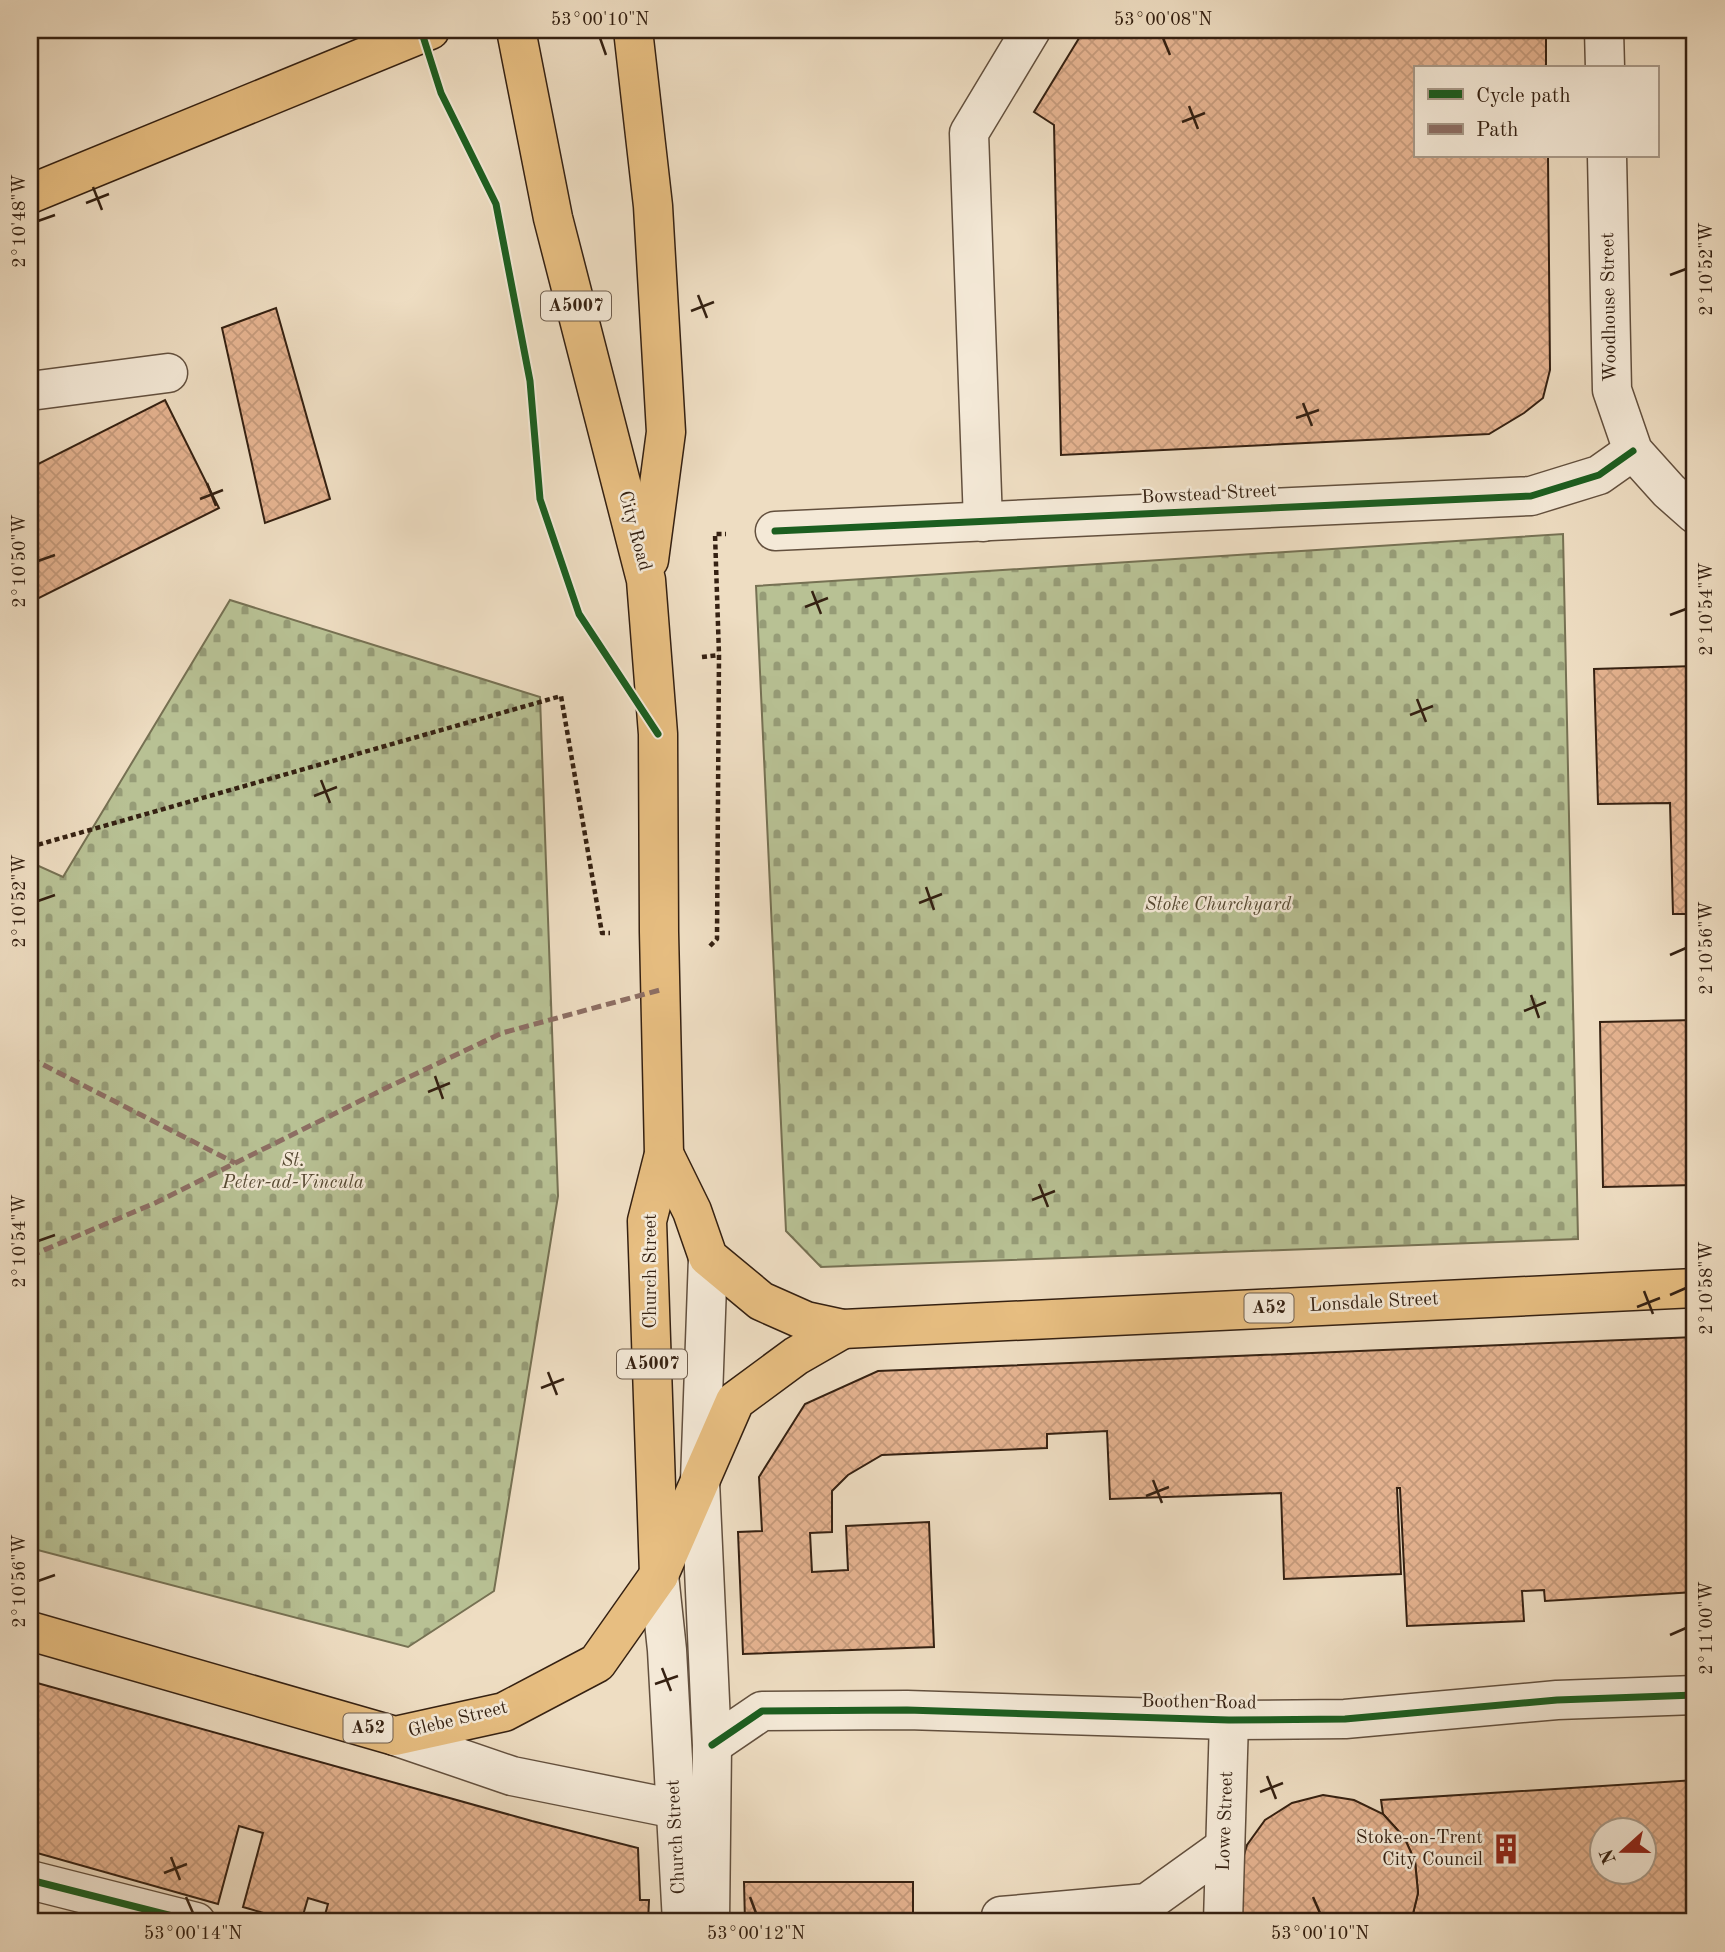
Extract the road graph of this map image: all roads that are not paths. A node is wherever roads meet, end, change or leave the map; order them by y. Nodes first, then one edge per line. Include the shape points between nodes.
1 (430, 30) edge
2 (516, 30) edge
3 (633, 30) edge
4 (1031, 30) edge
5 (1604, 30) edge
6 (1605, 66) edge
7 (1607, 158) edge
8 (30, 194) edge
9 (168, 373) dead end
10 (30, 391) edge
11 (1633, 451) junction
12 (1695, 514) edge
13 (983, 522) junction
14 (775, 531) road end
15 (646, 580) junction
16 (664, 1154) junction
17 (708, 1256) junction
18 (1695, 1288) edge
19 (843, 1329) junction
20 (700, 1481) junction
21 (659, 1575) junction
22 (30, 1631) edge
23 (1695, 1695) edge
24 (1229, 1720) junction
25 (395, 1736) junction
26 (712, 1745) junction
27 (694, 1810) junction
28 (1225, 1847) junction
29 (30, 1880) edge
30 (1001, 1916) dead end
31 (196, 1922) edge
32 (682, 1922) edge
33 (710, 1922) edge
34 (1223, 1922) edge

1 - 8 main road
2 - 15 main road, City Road / A5007 via 553,218
3 - 15 main road, City Road / A5007 via 653,206 666,432
4 - 13 street via 968,133
5 - 6 street
7 - 11 street, Woodhouse Street via 1612,390
9 - 10 street
11 - 12 street, Woodhouse Street
11 - 13 street, Bowstead Street via 1599,475 1531,496
13 - 14 street, Bowstead Street
15 - 16 main road, Church Street / A5007 via 659,733
16 - 17 main road
16 - 21 main road, Church Street / A5007 via 647,1221
17 - 19 main road, Lonsdale Street / A52 via 761,1301 806,1321
17 - 20 street, Church Street
18 - 19 main road, Lonsdale Street / A52
19 - 20 main road, Lonsdale Street / A52 via 796,1356 735,1401
20 - 21 main road, Glebe Street / A52
20 - 26 street, Church Street
21 - 25 main road, Glebe Street / A52 via 597,1663 505,1712
21 - 27 street, Church Street
22 - 25 main road, Glebe Street / A52
23 - 24 street, Boothen Road via 1557,1700 1345,1719
24 - 26 street, Boothen Road via 907,1710 762,1711
24 - 28 street, Lowe Street
25 - 27 street via 512,1776
26 - 27 street, Church Street
27 - 32 street, Church Street
27 - 33 street, Church Street
28 - 30 street via 1147,1903
28 - 34 street, Lowe Street
29 - 31 street

